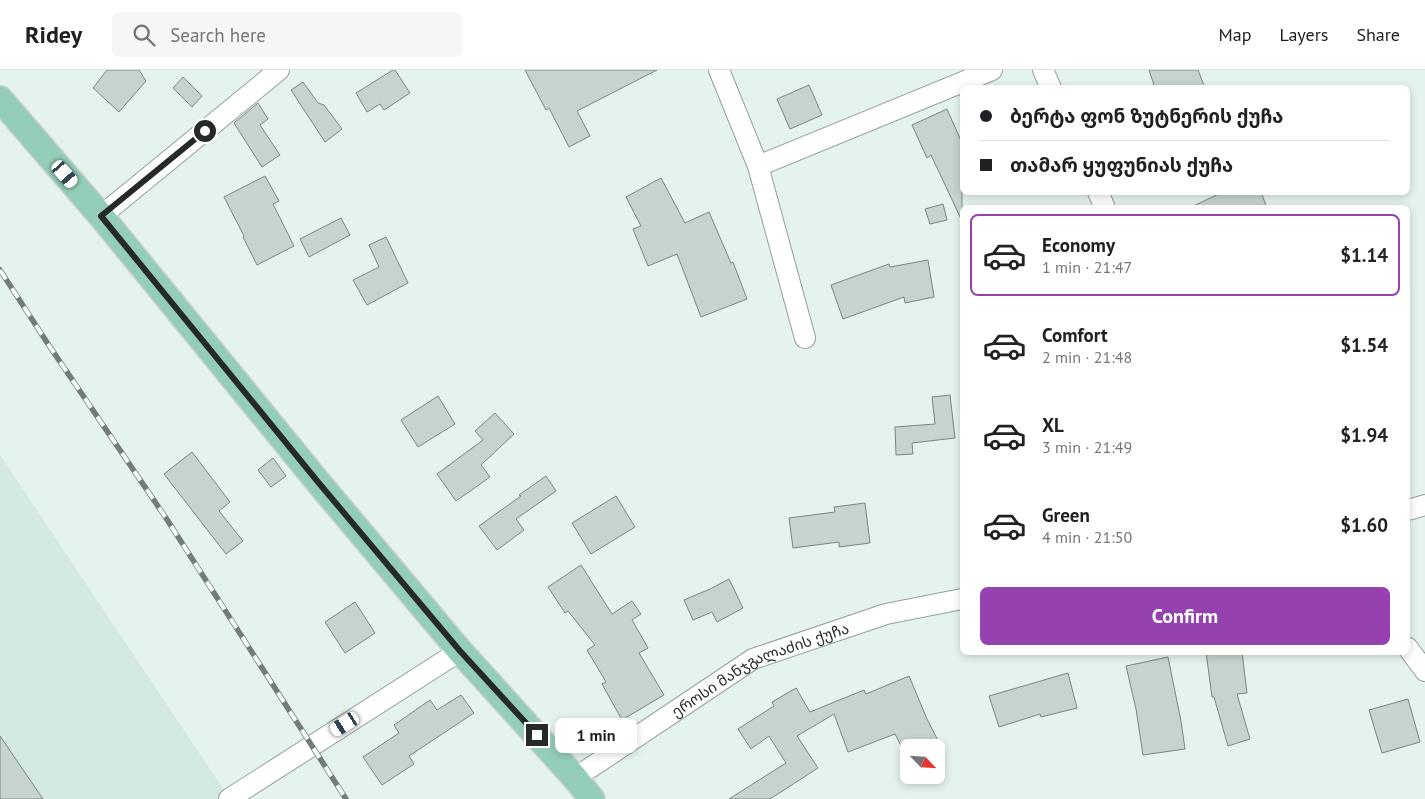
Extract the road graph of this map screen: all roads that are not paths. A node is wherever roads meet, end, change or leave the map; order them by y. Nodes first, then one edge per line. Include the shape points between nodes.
1 (278, 70) edge
2 (719, 70) edge
3 (992, 70) edge
4 (1043, 70) edge
5 (1050, 85) edge
6 (0, 98) edge
7 (758, 166) junction
8 (101, 216) junction
9 (805, 338) dead end
10 (1425, 505) edge
11 (1410, 509) edge
12 (960, 599) edge
13 (460, 651) junction
14 (1410, 651) edge
15 (1425, 671) edge
16 (575, 778) junction
17 (229, 799) edge
18 (592, 799) edge

1 - 8 street
2 - 7 street
3 - 7 street
4 - 5 street
6 - 8 main road
7 - 9 street
8 - 13 main road
10 - 11 street
12 - 16 street, ეროსი მანჯგალაძის ქუჩა via 886,614 753,659
13 - 16 main road
13 - 17 street
14 - 15 street
16 - 18 main road

